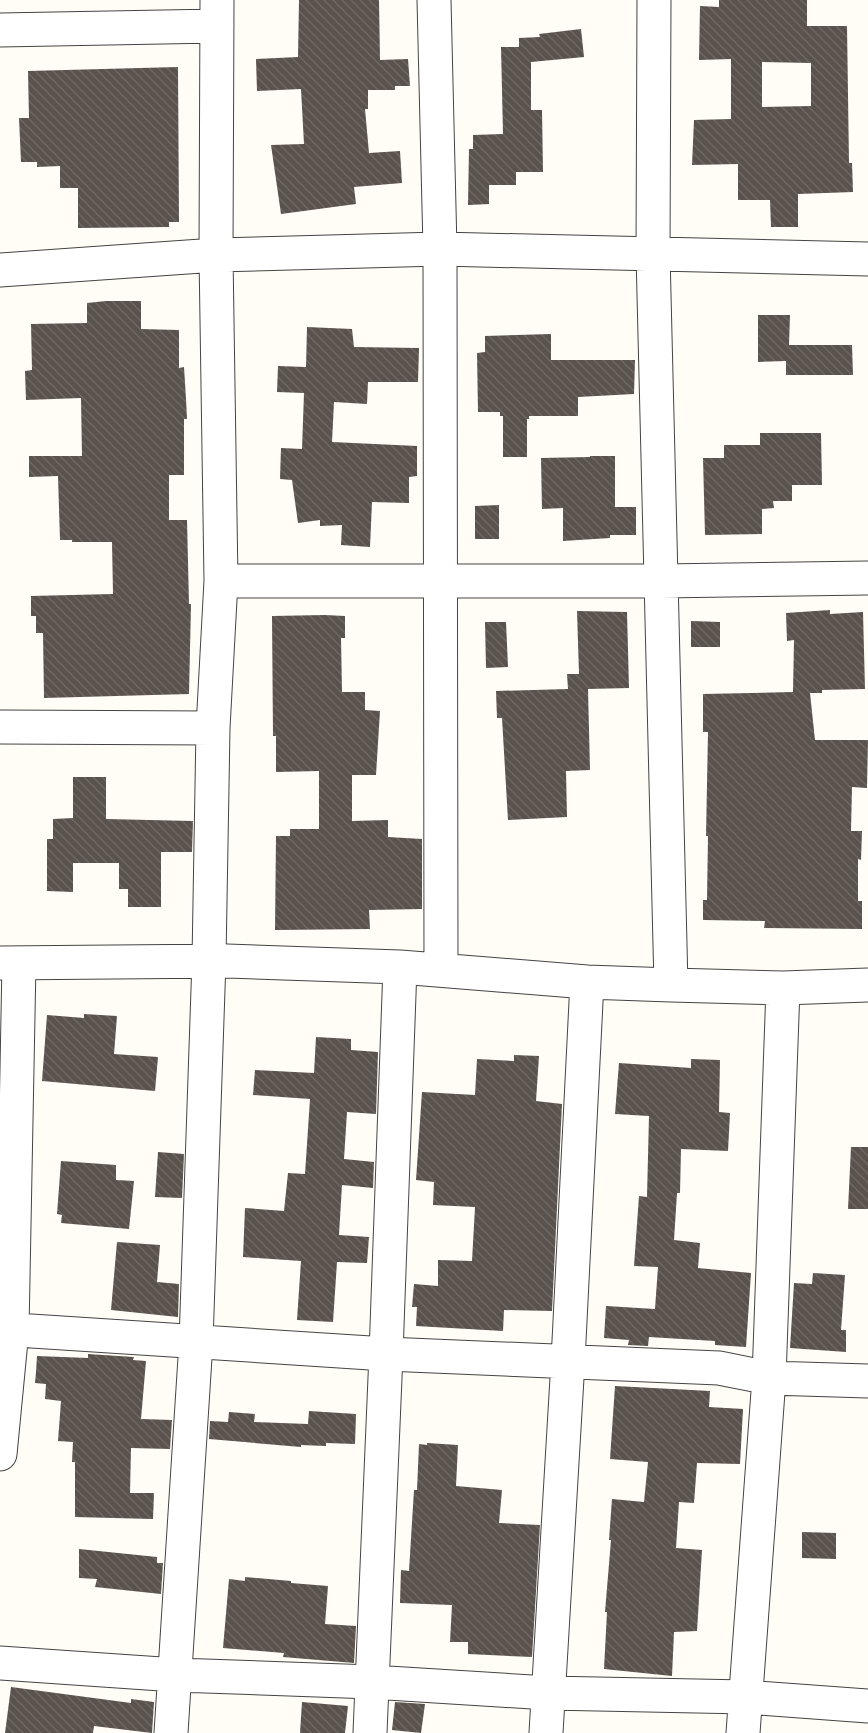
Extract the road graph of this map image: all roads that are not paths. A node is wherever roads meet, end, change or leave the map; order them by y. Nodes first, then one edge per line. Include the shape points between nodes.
1 (434, 0) edge
2 (654, 0) edge
3 (217, 13) edge
4 (0, 30) edge
5 (440, 249) junction
6 (216, 255) junction
7 (653, 255) junction
8 (868, 259) edge
9 (0, 270) edge
10 (868, 578) edge
11 (221, 581) junction
12 (661, 581) junction
13 (439, 582) junction
14 (0, 728) edge
15 (213, 728) junction
16 (210, 960) junction
17 (10, 963) edge
18 (400, 967) junction
19 (441, 970) junction
20 (587, 982) junction
21 (671, 985) junction
22 (868, 985) edge
23 (783, 988) junction
24 (6, 1330) edge
25 (196, 1342) junction
26 (386, 1354) junction
27 (568, 1361) junction
28 (769, 1378) junction
29 (868, 1381) edge
30 (0, 1454) edge
31 (0, 1664) edge
32 (176, 1675) junction
33 (372, 1682) junction
34 (548, 1693) junction
35 (746, 1697) junction
36 (868, 1706) edge
37 (171, 1733) edge
38 (370, 1733) edge
39 (546, 1733) edge
40 (743, 1733) edge

1 - 5 street
2 - 7 street
3 - 4 street
3 - 6 street
5 - 6 street
5 - 7 street
5 - 13 street
6 - 9 street
6 - 11 street
7 - 8 street
7 - 12 street
10 - 12 street
11 - 13 street
11 - 15 street
12 - 13 street
12 - 21 street
13 - 19 street
14 - 15 street
15 - 16 street
16 - 17 street
16 - 18 street
16 - 25 street
17 - 24 street
18 - 19 street
18 - 26 street
19 - 20 street
20 - 21 street
20 - 27 street
21 - 23 street
22 - 23 street
23 - 28 street
24 - 25 street
24 - 30 street
25 - 26 street
25 - 32 street
26 - 27 street
26 - 33 street
27 - 28 street via 718,1368
27 - 34 street
28 - 29 street
28 - 35 street
31 - 32 street
32 - 33 street
32 - 37 street
33 - 34 street
33 - 38 street
34 - 35 street
34 - 39 street
35 - 36 street
35 - 40 street

